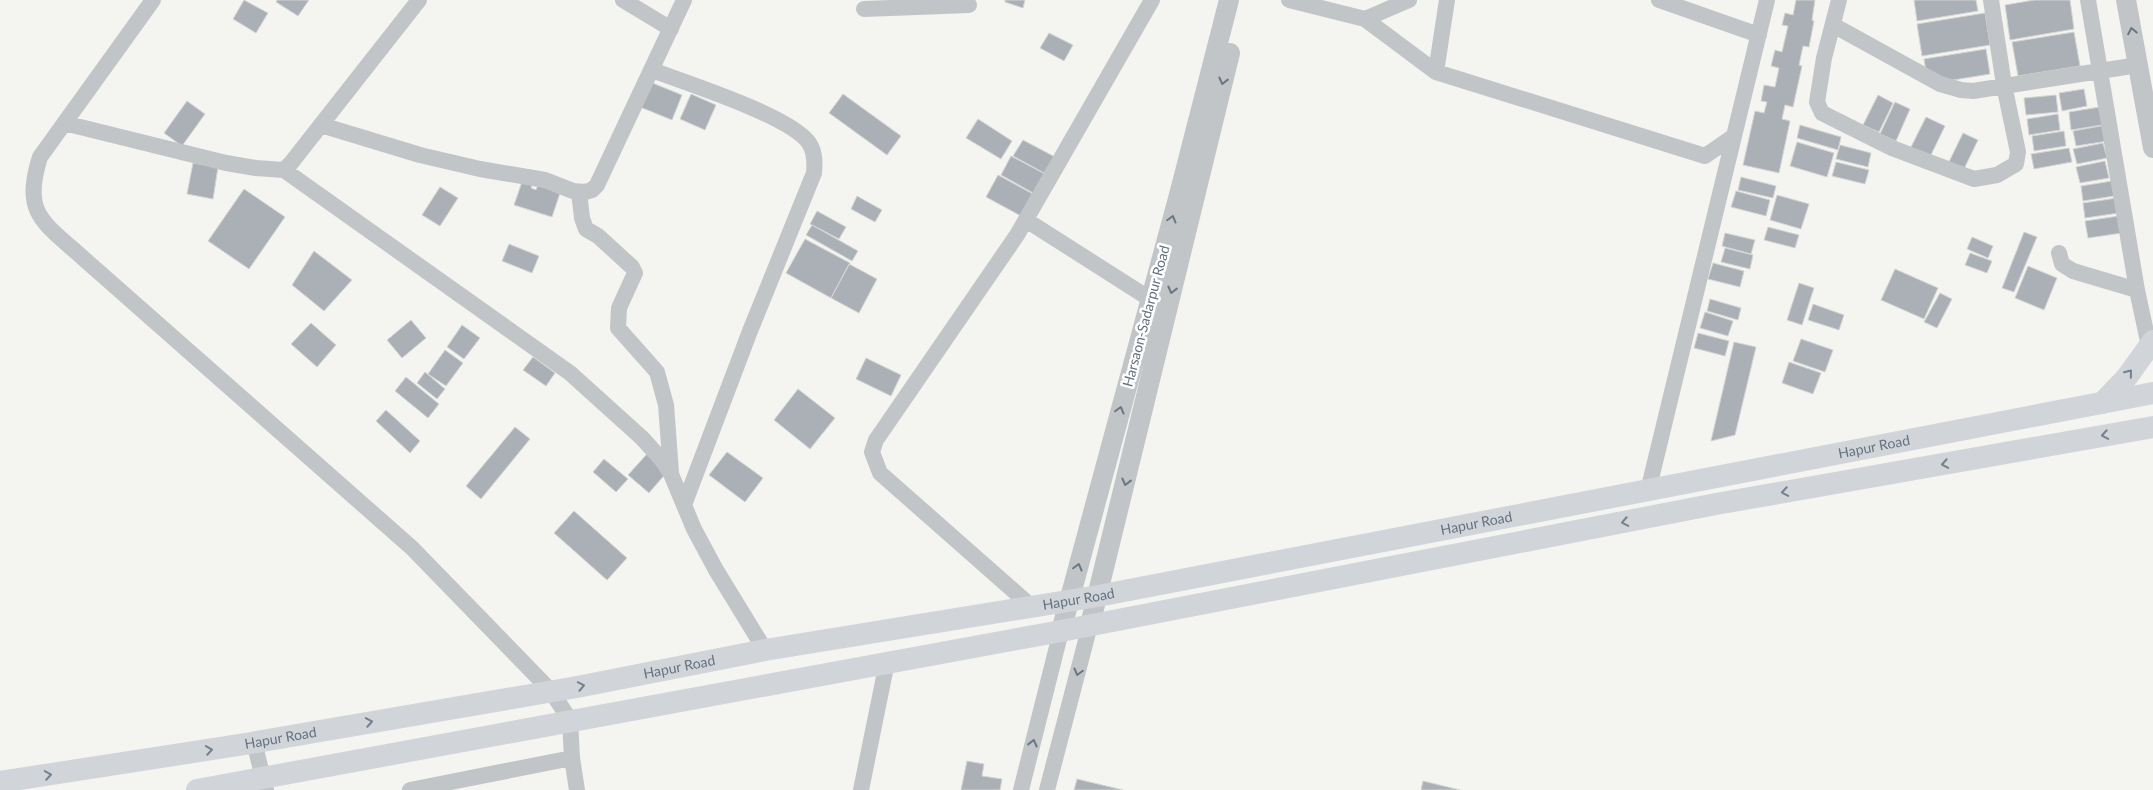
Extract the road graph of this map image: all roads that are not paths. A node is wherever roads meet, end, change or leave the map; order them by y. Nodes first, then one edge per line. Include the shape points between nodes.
1 (153, 0) edge
2 (419, 0) edge
3 (624, 0) edge
4 (684, 0) edge
5 (871, 0) edge
6 (1152, 0) edge
7 (1229, 0) edge
8 (1242, 0) edge
9 (1289, 0) edge
10 (1409, 0) edge
11 (1447, 0) edge
12 (1659, 0) edge
13 (1767, 0) edge
14 (1839, 0) edge
15 (1991, 0) edge
16 (2088, 0) edge
17 (2126, 0) edge
18 (969, 5) dead end
19 (1334, 6) edge
20 (1365, 19) junction
21 (1833, 25) junction
22 (671, 28) junction
23 (1759, 35) junction
24 (2138, 64) junction
25 (652, 70) junction
26 (2101, 70) junction
27 (1436, 72) junction
28 (2004, 85) junction
29 (64, 123) junction
30 (320, 125) junction
31 (1734, 136) junction
32 (2153, 148) edge
33 (284, 170) junction
34 (579, 192) junction
35 (1026, 220) junction
36 (2059, 253) dead end
37 (2137, 290) junction
38 (1150, 299) junction
39 (2151, 344) edge
40 (2153, 393) edge
41 (2102, 403) junction
42 (2153, 427) edge
43 (671, 474) junction
44 (1648, 491) junction
45 (684, 505) junction
46 (1098, 596) junction
47 (1069, 601) junction
48 (1032, 607) junction
49 (1090, 625) junction
50 (1061, 631) junction
51 (765, 650) junction
52 (887, 662) junction
53 (551, 691) junction
54 (570, 720) junction
55 (254, 742) junction
56 (572, 758) junction
57 (0, 782) edge
58 (264, 784) edge
59 (197, 790) edge
60 (410, 790) edge
61 (577, 790) edge
62 (861, 790) edge
63 (1021, 790) edge
64 (1047, 790) edge

1 - 29 street
2 - 30 street
3 - 22 street
4 - 22 street
5 - 18 street via 864,9
6 - 35 street
38 -> 7 street, Harsaon-Sadarpur Road
8 -> 46 street, Harsaon-Sadarpur Road
9 - 19 street
10 - 20 street
11 - 27 street
12 - 23 street
13 - 23 street
14 - 21 street
15 - 28 street
16 - 26 street
24 -> 17 street
19 - 20 street
20 - 27 street
21 - 28 street via 1940,84 1973,91
21 - 28 street via 1816,102 1822,113 1892,148 1974,179 1997,175 2016,164 2018,152
22 - 25 street
23 - 31 street
24 - 26 street
24 - 32 street
25 - 34 street via 596,185 592,190
25 - 45 street via 759,110 805,138 815,157 814,173
26 - 28 street
26 - 37 street
27 - 31 street via 1705,156
29 - 33 street via 226,163
29 - 53 street via 40,156 34,176 33,198 41,218 412,548
30 - 33 street
30 - 34 street via 420,155 545,180
31 - 44 street
33 - 43 street via 570,373 642,438
34 - 43 street via 586,229 632,267 634,273 619,308 618,328 657,372 666,405
35 - 38 street
35 - 48 street via 876,440 872,452 880,473
36 - 37 street via 2062,264 2073,271
37 - 39 street
47 -> 38 street, Harsaon-Sadarpur Road
41 -> 39 main road via 2127,377
40 - 41 main road, Hapur Road
41 - 44 main road, Hapur Road
42 -> 49 main road, Hapur Road via 1716,504
43 - 45 street
44 - 46 main road, Hapur Road
45 - 51 street via 716,570
46 - 47 main road, Hapur Road
46 - 49 street, Harsaon-Sadarpur Road
47 - 48 main road, Hapur Road
47 - 50 street, Harsaon-Sadarpur Road
48 - 51 main road, Hapur Road
49 - 50 main road, Hapur Road
49 -> 64 street
50 - 52 main road, Hapur Road
63 -> 50 street
53 -> 51 main road, Hapur Road
52 - 54 main road, Hapur Road
52 - 62 street
53 - 54 street
55 -> 53 main road, Hapur Road
54 - 56 street
54 - 58 main road, Hapur Road
57 -> 55 main road, Hapur Road
55 - 58 street
56 - 60 street
56 - 61 street
58 - 59 main road, Hapur Road

